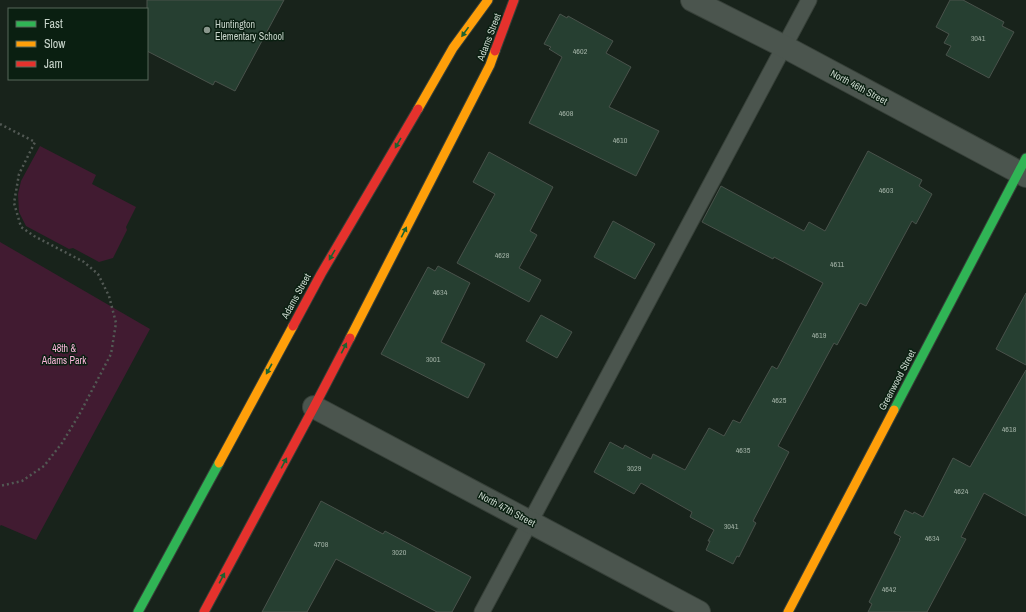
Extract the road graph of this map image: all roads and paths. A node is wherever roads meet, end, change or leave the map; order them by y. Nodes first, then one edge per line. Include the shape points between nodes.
1 (488, 0) edge
2 (514, 0) edge
3 (692, 0) edge
4 (809, 0) edge
5 (785, 47) junction
6 (0, 124) edge
7 (1024, 168) edge
8 (314, 407) junction
9 (0, 486) edge
10 (531, 521) junction
11 (138, 612) edge
12 (204, 612) edge
13 (482, 612) edge
14 (699, 612) edge
15 (788, 612) edge

1 -> 11 main road, Adams Street via 453,48 321,274
8 -> 2 main road, Adams Street via 490,66
3 - 5 street, North 46th Street
4 - 5 lane
5 - 7 street, North 46th Street
5 - 10 lane
6 - 9 path via 34,142 19,174 14,204 21,227 84,262 98,274 109,296 116,323 111,354 62,443 44,466 22,481
7 - 15 main road, Greenwood Street
8 - 10 street, North 47th Street
12 -> 8 main road, Adams Street
10 - 13 lane
10 - 14 street, North 47th Street

